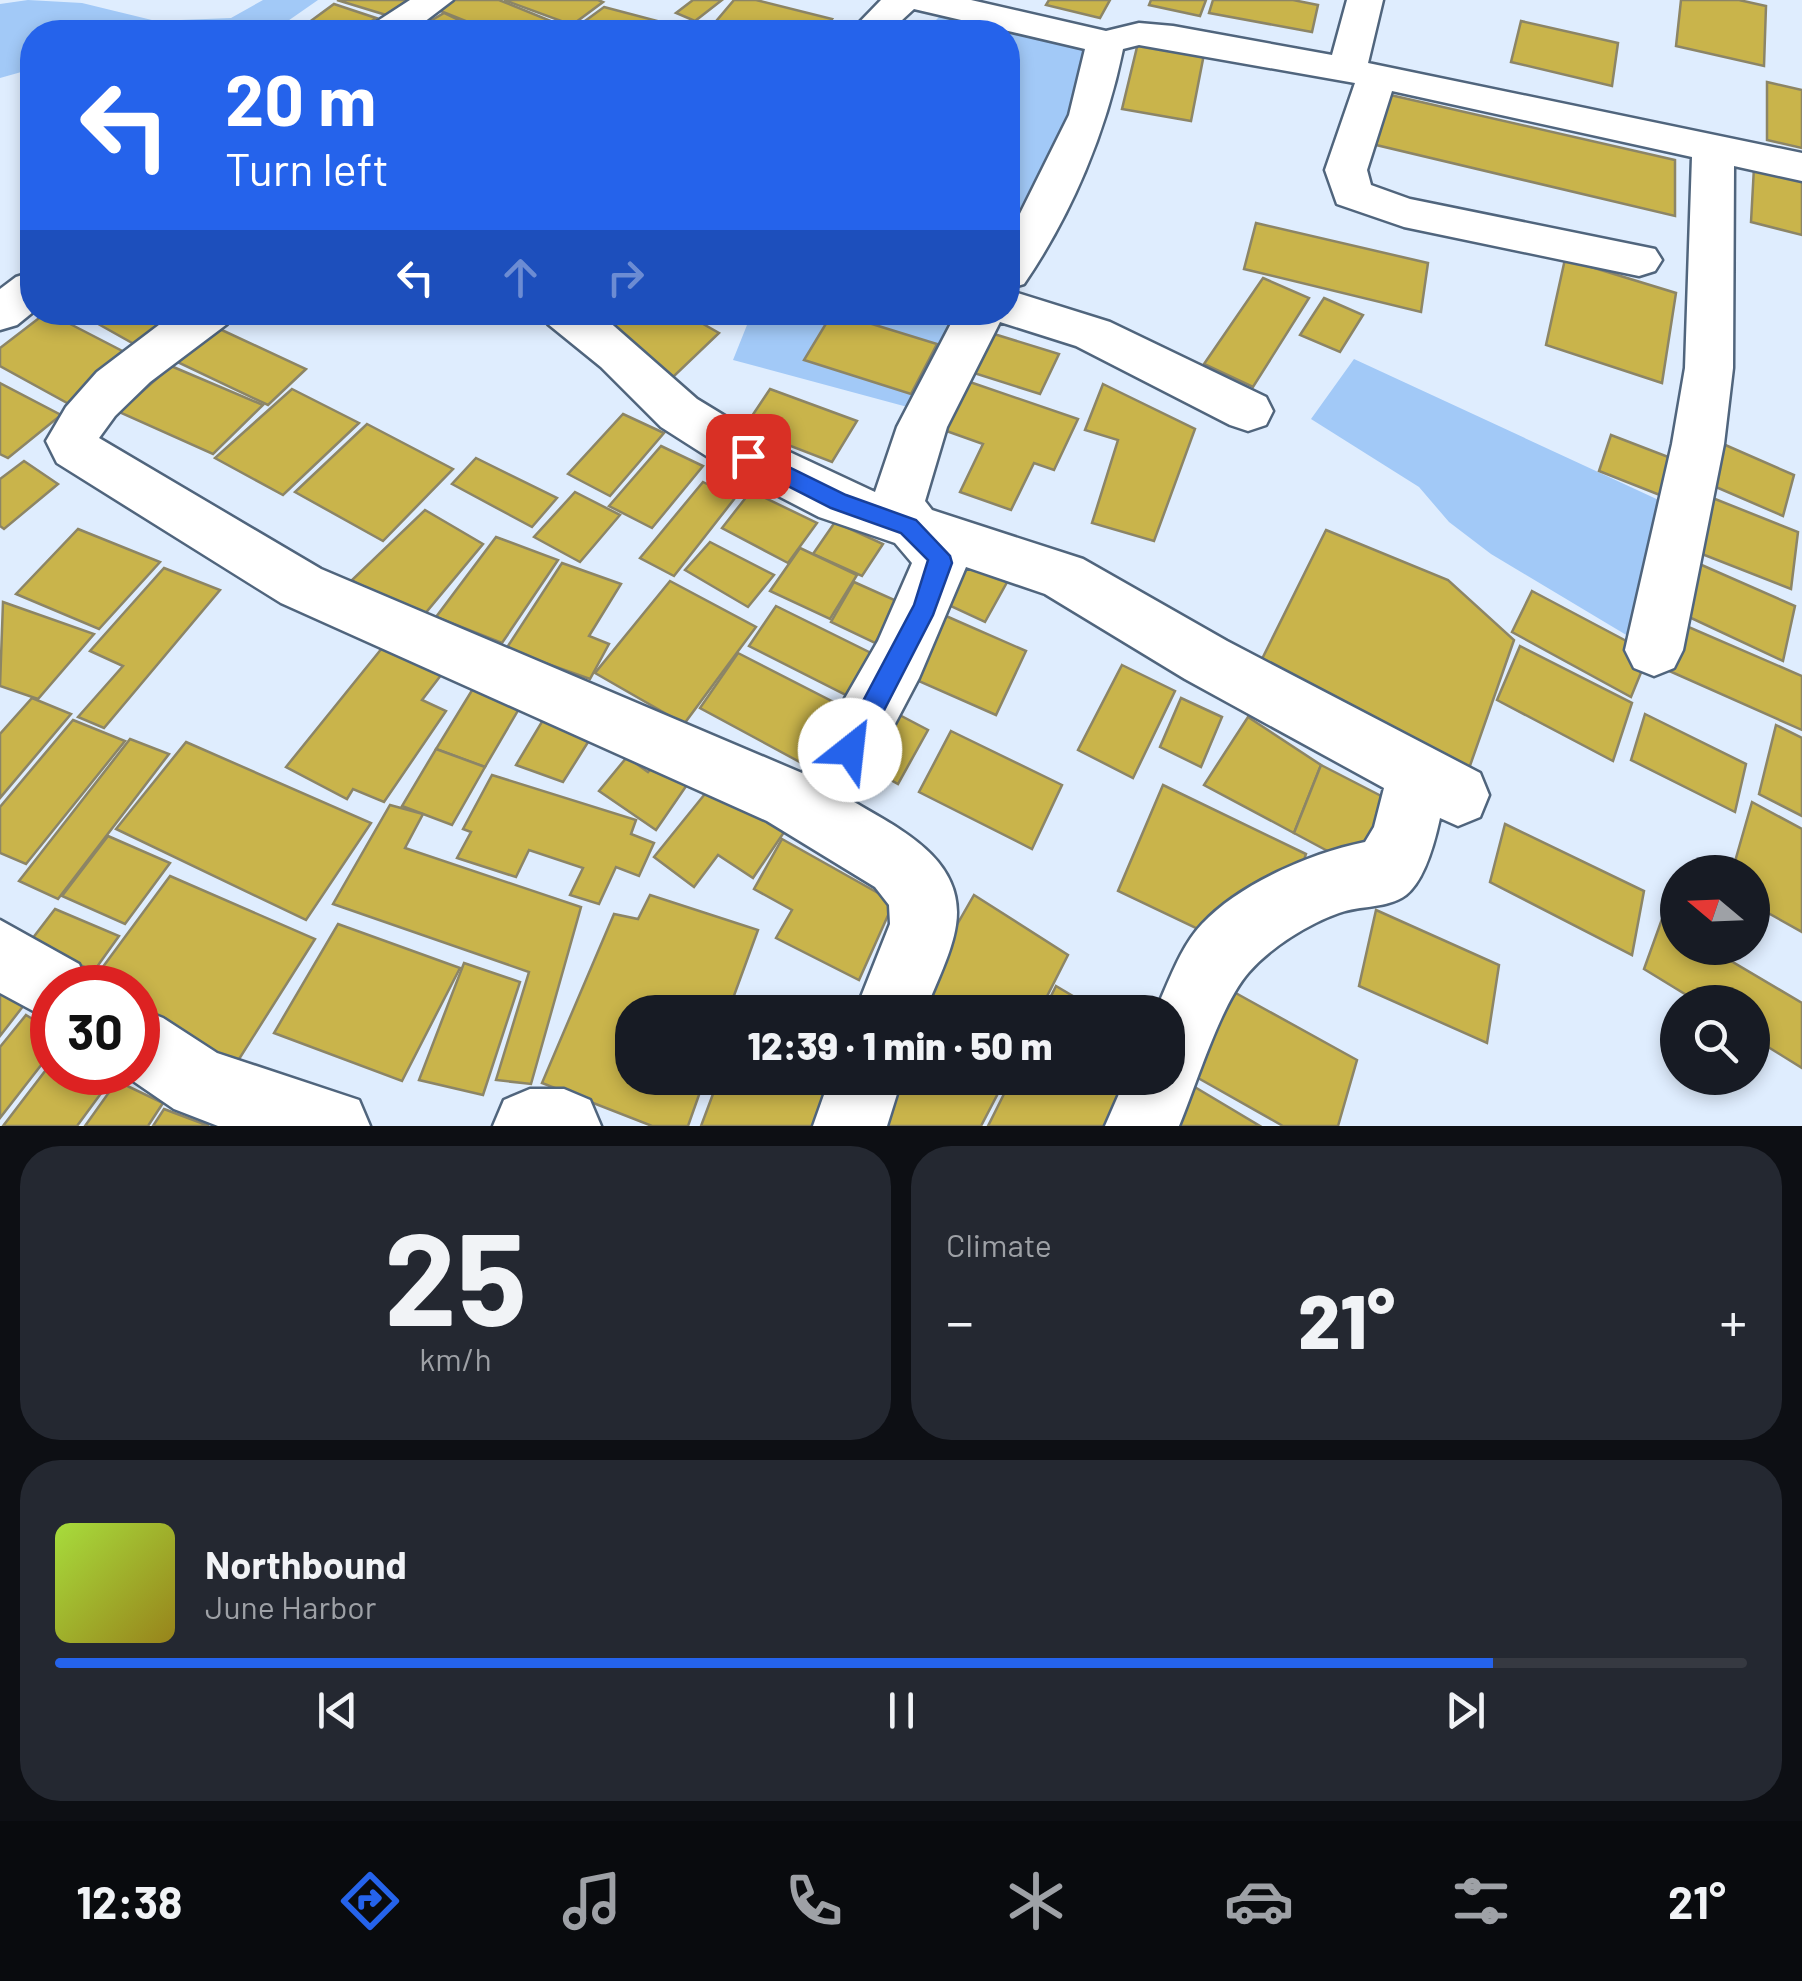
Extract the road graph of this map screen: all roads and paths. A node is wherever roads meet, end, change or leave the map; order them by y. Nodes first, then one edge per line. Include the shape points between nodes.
1 (435, 0) edge
2 (902, 0) edge
3 (924, 0) edge
4 (1365, 0) edge
5 (404, 20) edge
6 (881, 20) edge
7 (1011, 20) edge
8 (1020, 22) edge
9 (1106, 42) junction
10 (1362, 73) junction
11 (1713, 146) junction
12 (1802, 166) edge
13 (1020, 256) edge
14 (1639, 260) dead end
15 (1020, 311) edge
16 (194, 325) edge
17 (581, 325) edge
18 (975, 325) edge
19 (1248, 411) dead end
20 (908, 526) junction
21 (1654, 650) dead end
22 (814, 813) junction
23 (0, 954) edge
24 (30, 973) edge
25 (896, 995) edge
26 (1185, 1027) edge
27 (160, 1058) edge
28 (860, 1095) edge
29 (1155, 1095) edge
30 (333, 1126) edge
31 (530, 1126) edge
32 (564, 1126) edge
33 (850, 1126) edge
34 (1142, 1126) edge

1 - 5 street
2 - 6 street
3 - 7 street
4 - 10 street
8 - 9 street
9 - 10 street via 1140,34
9 - 13 street via 1089,115
10 - 11 street
10 - 14 street via 1346,170 1352,194 1404,212
11 - 12 street
11 - 21 street via 1709,368
15 - 19 street via 1093,334
16 - 22 street via 80,423 72,440 76,449 301,586
17 - 20 street via 679,413 748,456 838,502
18 - 20 street via 922,427 898,502
20 - 22 street via 940,563 885,687
20 - 26 street via 1063,576 1438,784 1384,871 1329,882 1250,925 1223,950
22 - 25 street via 898,864 921,894 923,924
23 - 24 street
27 - 30 street via 199,1084
28 - 33 street
29 - 34 street
31 - 32 street

